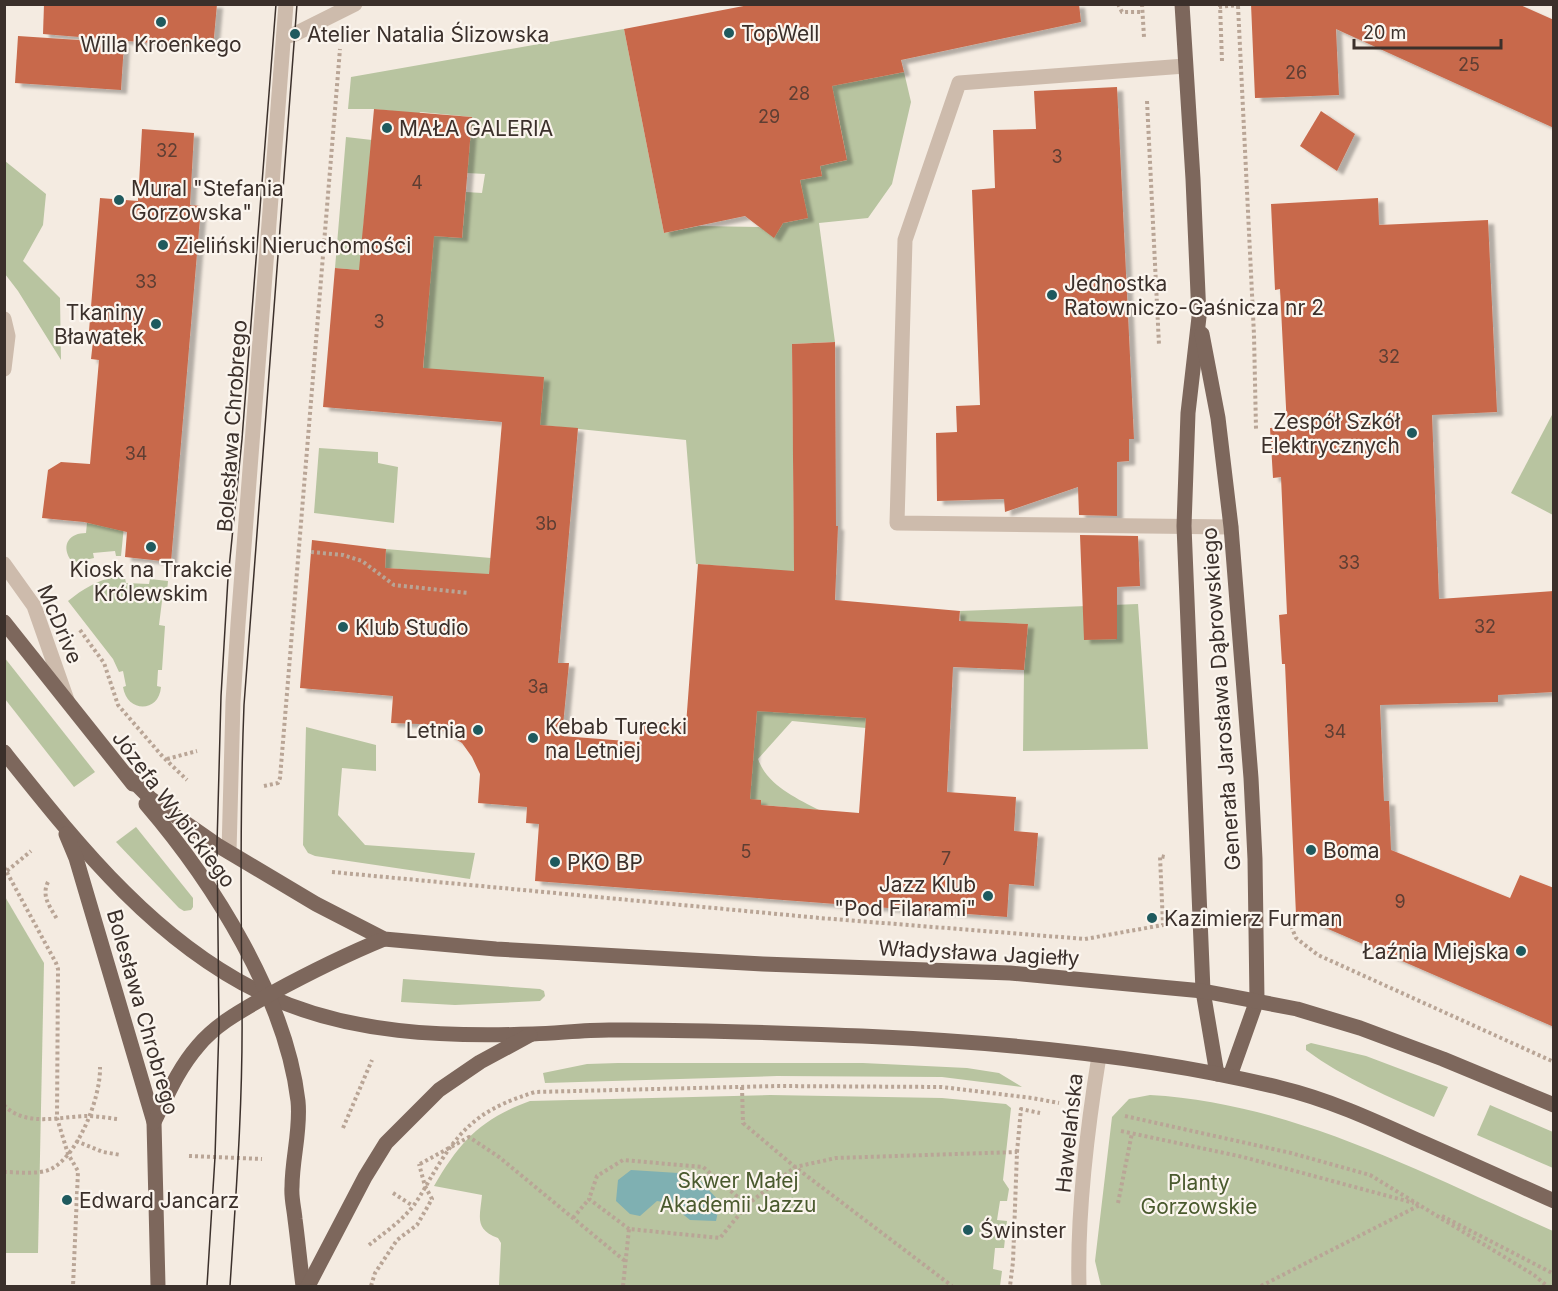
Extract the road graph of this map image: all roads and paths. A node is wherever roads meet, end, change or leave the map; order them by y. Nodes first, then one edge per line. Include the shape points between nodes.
1 (286, 4) edge
2 (1142, 4) edge
3 (1182, 4) edge
4 (349, 7) edge
5 (284, 37) junction
6 (1185, 66) junction
7 (1145, 68) junction
8 (1199, 316) junction
9 (4, 319) edge
10 (1160, 355) dead end
11 (4, 369) edge
12 (1184, 526) junction
13 (1231, 527) junction
14 (311, 552) dead end
15 (4, 564) edge
16 (468, 593) dead end
17 (4, 622) edge
18 (78, 627) dead end
19 (69, 705) junction
20 (232, 749) junction
21 (4, 753) edge
22 (166, 759) junction
23 (156, 760) dead end
24 (127, 776) junction
25 (184, 777) junction
26 (175, 780) dead end
27 (230, 782) junction
28 (229, 814) junction
29 (63, 826) junction
30 (31, 851) dead end
31 (229, 852) junction
32 (1198, 858) junction
33 (6, 869) edge
34 (325, 869) dead end
35 (50, 879) dead end
36 (58, 922) dead end
37 (1290, 922) dead end
38 (384, 939) junction
39 (1203, 991) junction
40 (267, 996) junction
41 (1257, 1000) junction
42 (531, 1034) junction
43 (374, 1056) dead end
44 (1099, 1056) junction
45 (99, 1060) dead end
46 (1554, 1062) edge
47 (1224, 1075) junction
48 (742, 1087) junction
49 (4, 1105) edge
50 (1554, 1105) edge
51 (1090, 1109) junction
52 (1040, 1113) dead end
53 (89, 1116) junction
54 (57, 1118) junction
55 (127, 1120) dead end
56 (154, 1122) junction
57 (343, 1128) dead end
58 (1116, 1130) dead end
59 (1132, 1133) junction
60 (76, 1141) junction
61 (450, 1148) junction
62 (1017, 1152) junction
63 (68, 1154) junction
64 (129, 1155) dead end
65 (412, 1159) dead end
66 (420, 1164) junction
67 (795, 1167) junction
68 (4, 1172) edge
69 (426, 1186) junction
70 (589, 1199) junction
71 (1554, 1201) edge
72 (1118, 1203) dead end
73 (747, 1205) junction
74 (1420, 1205) junction
75 (413, 1206) dead end
76 (573, 1218) junction
77 (629, 1229) junction
78 (625, 1261) junction
79 (1554, 1274) edge
80 (73, 1287) edge
81 (158, 1287) edge
82 (303, 1287) edge
83 (308, 1287) edge
84 (371, 1287) edge
85 (623, 1287) edge
86 (952, 1287) edge
87 (1010, 1287) edge
88 (1080, 1287) edge
89 (1261, 1287) edge
90 (1547, 1287) edge

1 - 5 street, Bolesława Chrobrego
2 - 7 path
3 - 6 main road, Generała Jarosława Dąbrowskiego
4 - 5 street
4 - 27 path via 280,778 269,786
5 - 20 street, Bolesława Chrobrego via 238,624
6 - 7 street
6 - 8 main road, Generała Jarosława Dąbrowskiego
7 - 10 path
7 - 12 street via 958,83 905,240 897,523
8 - 12 main road, Generała Jarosława Dąbrowskiego via 1188,412
8 - 13 main road, Generała Jarosława Dąbrowskiego via 1218,418
9 - 11 street via 8,336
12 - 13 street
12 - 32 main road, Generała Jarosława Dąbrowskiego
13 - 41 main road, Generała Jarosława Dąbrowskiego via 1251,778
14 - 16 path via 362,561 394,585
15 - 19 street, McDrive via 34,606
17 - 19 main road, Józefa Wybickiego
18 - 22 path via 104,663 118,705
19 - 24 main road, Józefa Wybickiego
20 - 22 path via 206,748
20 - 27 street, Bolesława Chrobrego
21 - 29 main road
22 - 23 path
22 - 25 path
24 - 31 main road via 151,799
24 - 40 main road, Józefa Wybickiego via 212,891
25 - 26 path
25 - 27 path
25 - 28 path
27 - 28 street, Bolesława Chrobrego
28 - 31 street, Bolesława Chrobrego
29 - 40 main road via 151,920 218,971
29 - 56 main road, Bolesława Chrobrego via 76,858
30 - 33 path
31 - 38 main road
32 - 34 path via 1160,856 1163,925 1086,939 819,918
32 - 39 main road, Generała Jarosława Dąbrowskiego
33 - 54 path via 58,969
35 - 36 path via 44,890 45,898
37 - 46 path via 1296,938 1318,955
38 - 39 main road, Władysława Jagiełły via 740,963 1010,973
38 - 40 main road via 321,966
39 - 41 main road, Władysława Jagiełły
39 - 47 main road, Generała Jarosława Dąbrowskiego
40 - 42 main road via 323,1016 376,1028 446,1034
40 - 56 main road via 219,1025 198,1046 178,1073
40 - 82 main road, Józefa Wybickiego via 283,1030 298,1103 299,1128 291,1187
41 - 47 main road, Generała Jarosława Dąbrowskiego
41 - 50 main road, Władysława Jagiełły via 1360,1028
42 - 44 main road via 607,1030 864,1036
42 - 83 main road via 439,1090 386,1143
43 - 57 path
44 - 47 main road
44 - 51 street, Hawelańska
45 - 53 path via 100,1083
47 - 71 main road via 1346,1109
48 - 51 path via 942,1087
48 - 61 path via 535,1092 480,1116
48 - 67 path via 743,1124
49 - 54 path via 24,1116
51 - 74 path via 1291,1153 1370,1175
51 - 88 street, Hawelańska via 1078,1247
52 - 62 path via 1021,1109
53 - 54 path
53 - 55 path
53 - 60 path
54 - 63 path
56 - 81 main road, Bolesława Chrobrego
58 - 59 path
59 - 72 path
59 - 74 path via 1243,1157
60 - 63 path
60 - 64 path via 103,1152
61 - 66 path
61 - 69 path
61 - 76 path via 469,1137
62 - 67 path via 836,1158
62 - 87 path
63 - 68 path via 51,1169
63 - 80 path via 78,1171
65 - 66 path
66 - 69 path
67 - 73 path
67 - 86 path
69 - 75 path
69 - 84 path via 432,1199 417,1225 397,1240
70 - 73 path via 597,1176 623,1160 703,1167
70 - 76 path
70 - 77 path
73 - 77 path via 720,1238
74 - 79 path
74 - 89 path
74 - 90 path via 1534,1275
76 - 78 path
77 - 78 path
78 - 85 path

